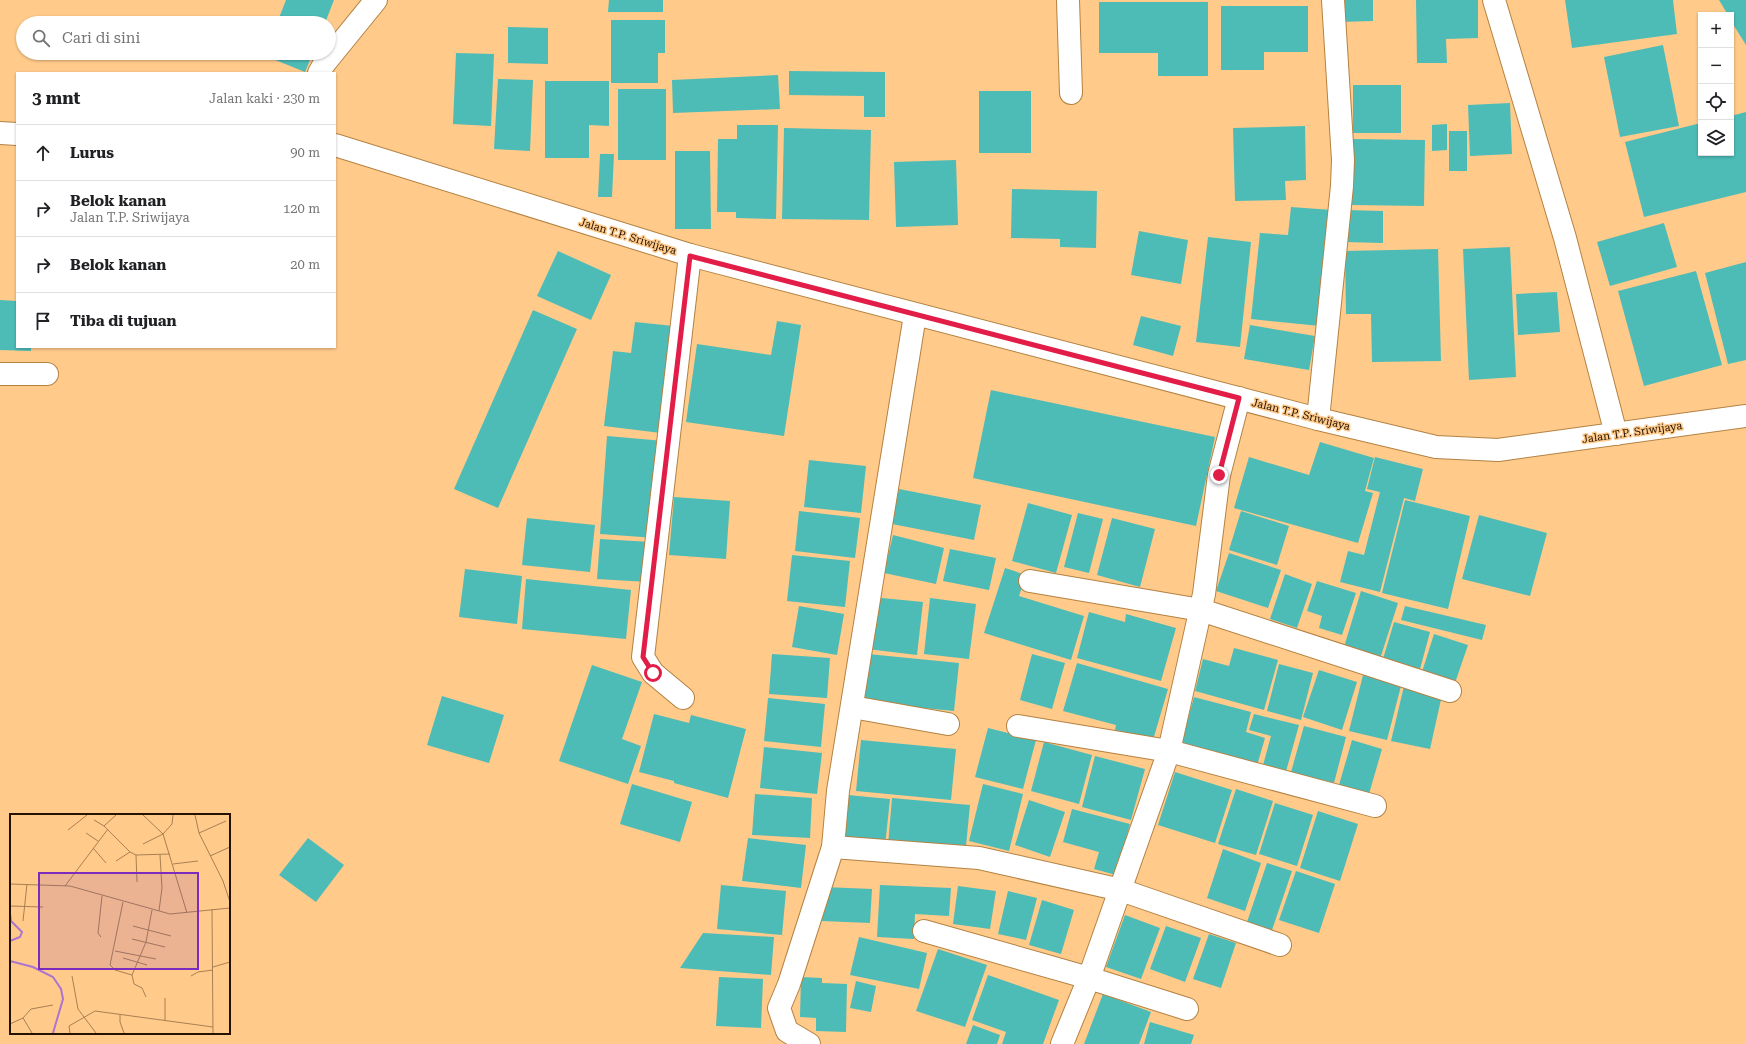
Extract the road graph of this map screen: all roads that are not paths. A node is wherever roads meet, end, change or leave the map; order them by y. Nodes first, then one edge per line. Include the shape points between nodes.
1 (376, 0) edge
2 (1068, 0) edge
3 (1333, 0) edge
4 (1494, 0) edge
5 (336, 49) edge
6 (327, 60) edge
7 (320, 72) edge
8 (1071, 93) dead end
9 (0, 133) edge
10 (16, 134) edge
11 (336, 145) edge
12 (690, 256) junction
13 (915, 315) junction
14 (0, 374) edge
15 (47, 374) dead end
16 (1239, 398) junction
17 (1746, 416) edge
18 (1318, 419) junction
19 (1616, 434) junction
20 (1030, 581) dead end
21 (1201, 610) junction
22 (1450, 691) dead end
23 (683, 698) dead end
24 (852, 707) junction
25 (948, 724) dead end
26 (1018, 726) dead end
27 (1169, 751) junction
28 (1375, 806) dead end
29 (833, 847) junction
30 (1121, 890) junction
31 (924, 931) dead end
32 (1280, 945) dead end
33 (1089, 978) junction
34 (1187, 1009) dead end
35 (809, 1044) edge
36 (1062, 1044) edge

1 - 5 street
2 - 8 street
3 - 18 street via 1343,160
4 - 19 street via 1565,238
6 - 7 street
9 - 10 street
11 - 12 street, Jalan T.P. Sriwijaya
12 - 13 street, Jalan T.P. Sriwijaya
12 - 23 street via 643,657 653,673
13 - 16 street, Jalan T.P. Sriwijaya
13 - 24 street
14 - 15 street
16 - 18 street, Jalan T.P. Sriwijaya
16 - 21 street via 1219,475
17 - 19 street, Jalan T.P. Sriwijaya
18 - 19 street, Jalan T.P. Sriwijaya via 1436,447 1498,450
20 - 21 street
21 - 22 street
21 - 27 street
24 - 25 street
24 - 29 street via 838,791
26 - 27 street
27 - 28 street
27 - 30 street
29 - 30 street via 979,858
29 - 35 street via 779,1008 787,1031
30 - 32 street
30 - 33 street
31 - 33 street
33 - 34 street
33 - 36 street

